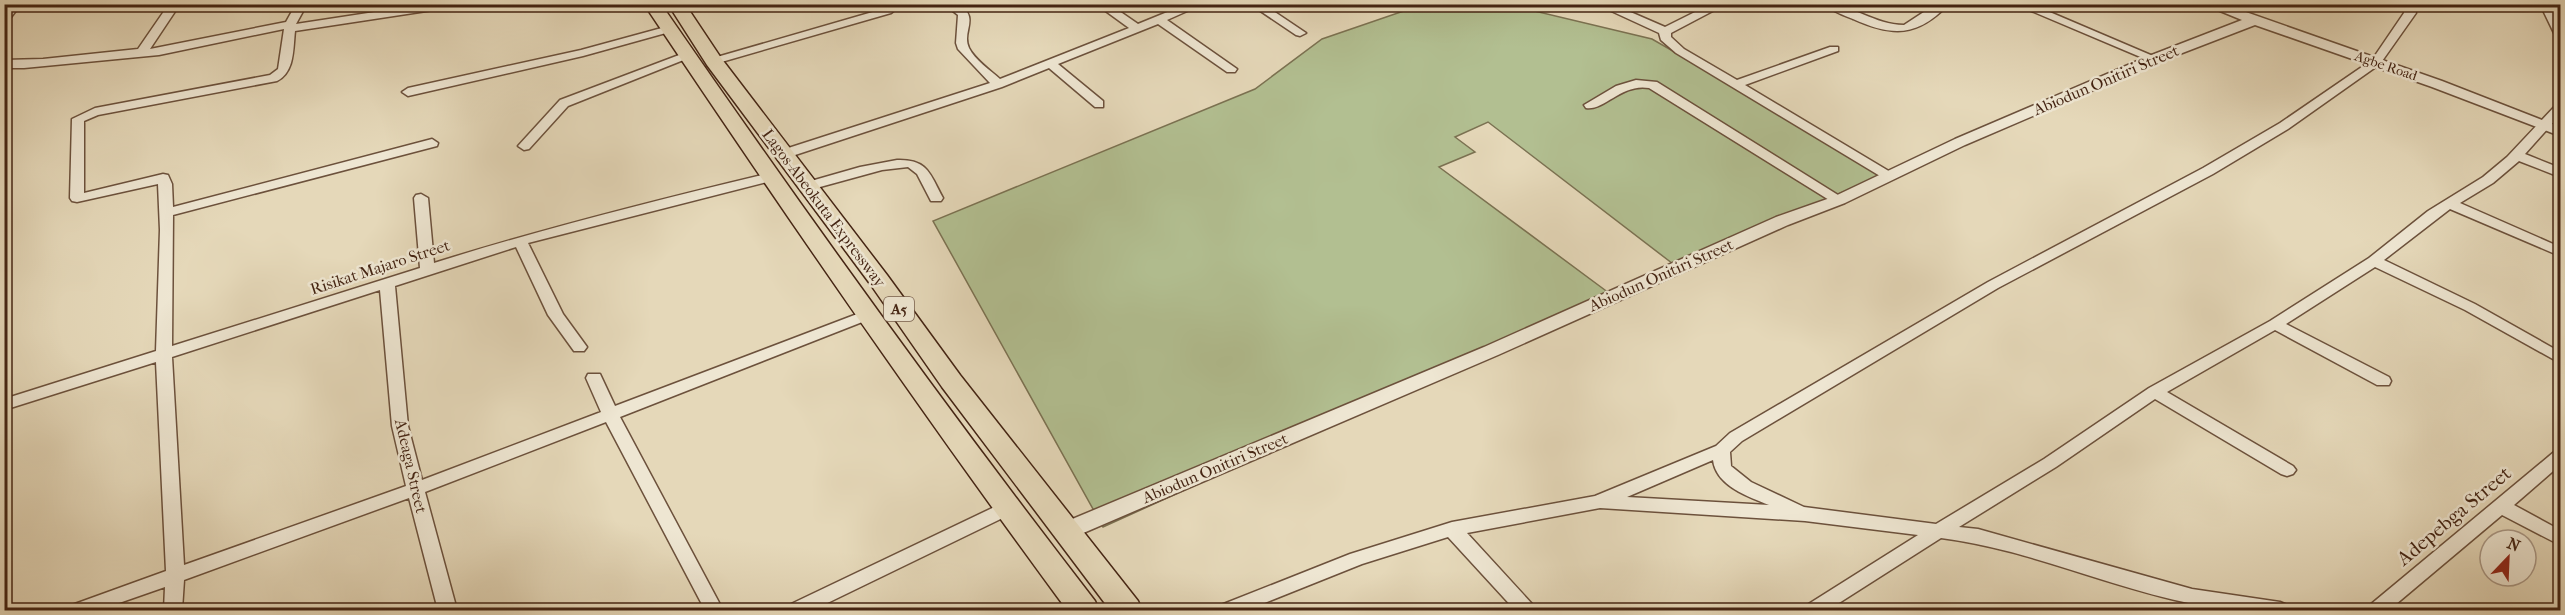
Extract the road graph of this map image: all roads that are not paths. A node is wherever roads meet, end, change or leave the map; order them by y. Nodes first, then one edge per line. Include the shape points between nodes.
1 (16, 4) edge
2 (175, 4) edge
3 (302, 4) edge
4 (453, 4) edge
5 (652, 4) edge
6 (676, 4) edge
7 (889, 4) edge
8 (949, 4) edge
9 (1101, 4) edge
10 (1198, 4) edge
11 (1255, 4) edge
12 (1601, 4) edge
13 (1721, 4) edge
14 (1829, 4) edge
15 (1944, 4) edge
16 (2020, 4) edge
17 (2209, 4) edge
18 (2410, 4) edge
19 (2545, 4) edge
20 (4, 19) edge
21 (1160, 20) junction
22 (2254, 20) junction
23 (289, 26) junction
24 (669, 29) junction
25 (1138, 29) junction
26 (1665, 31) junction
27 (1300, 33) dead end
28 (2560, 33) edge
29 (1834, 49) dead end
30 (143, 50) junction
31 (687, 55) junction
32 (2154, 59) junction
33 (714, 61) junction
34 (2376, 62) junction
35 (4, 64) edge
36 (1052, 64) junction
37 (1231, 69) dead end
38 (998, 84) junction
39 (1736, 84) junction
40 (408, 92) dead end
41 (1099, 104) dead end
42 (1590, 105) dead end
43 (2560, 108) edge
44 (2544, 126) junction
45 (2560, 132) edge
46 (432, 142) dead end
47 (525, 146) dead end
48 (784, 154) junction
49 (2516, 155) junction
50 (2560, 173) edge
51 (1890, 176) junction
52 (770, 177) junction
53 (809, 186) junction
54 (421, 198) dead end
55 (936, 198) dead end
56 (1839, 200) junction
57 (2450, 204) junction
58 (165, 213) junction
59 (520, 241) junction
60 (2560, 252) edge
61 (2374, 261) junction
62 (428, 271) junction
63 (387, 283) junction
64 (870, 314) junction
65 (2275, 324) junction
66 (579, 347) dead end
67 (164, 356) junction
68 (2560, 357) edge
69 (594, 378) dead end
70 (2383, 381) dead end
71 (2155, 392) junction
72 (4, 405) edge
73 (610, 414) junction
74 (1722, 450) junction
75 (2560, 456) edge
76 (2287, 470) dead end
77 (416, 489) junction
78 (1598, 502) junction
79 (2500, 506) junction
80 (1007, 508) junction
81 (1805, 514) junction
82 (1452, 528) junction
83 (1066, 531) junction
84 (1938, 531) junction
85 (2560, 538) edge
86 (175, 575) junction
87 (79, 610) edge
88 (173, 610) edge
89 (448, 610) edge
90 (714, 610) edge
91 (796, 610) edge
92 (1084, 610) edge
93 (1127, 610) edge
94 (1228, 610) edge
95 (1526, 610) edge
96 (1814, 610) edge
97 (2280, 610) edge
98 (2377, 610) edge

1 - 20 street
2 - 30 street
3 - 23 street
4 - 23 street
5 - 24 highway, Lagos-Abeokuta Expressway / A5
6 - 33 highway, Lagos-Abeokuta Expressway / A5
7 - 33 street via 887,11
8 - 38 street via 965,18 961,38 964,50
9 - 25 street
10 - 21 street
11 - 27 street
12 - 26 street
13 - 26 street
14 - 15 street via 1878,24 1902,29
16 - 32 street
17 - 22 street, Agbe Road
18 - 34 street via 2410,13
19 - 28 street
21 - 25 street
21 - 37 street
22 - 32 street, Abiodun Onitiri Street
22 - 34 street, Agbe Road
23 - 30 street via 159,52
23 - 58 street via 284,69 273,78 95,112 78,119 76,198 163,178
24 - 31 highway, Lagos-Abeokuta Expressway / A5
24 - 40 street
25 - 36 street
26 - 39 street via 1669,44
29 - 39 street
30 - 35 street via 55,62
31 - 47 street via 564,103
31 - 52 highway, Lagos-Abeokuta Expressway / A5
32 - 51 street, Abiodun Onitiri Street
33 - 48 highway, Lagos-Abeokuta Expressway / A5
34 - 44 street, Agbe Road
34 - 74 street via 2208,171 1993,285 1736,437
36 - 38 street
36 - 41 street
38 - 48 street
39 - 51 street
42 - 56 street via 1629,84 1653,86
43 - 44 street
44 - 45 street, Agbe Road
44 - 49 street
46 - 58 street
48 - 53 highway, Lagos-Abeokuta Expressway / A5
49 - 50 street
49 - 57 street via 2488,180
51 - 56 street, Abiodun Onitiri Street
52 - 59 street, Risikat Majaro Street
52 - 64 highway, Lagos-Abeokuta Expressway / A5
53 - 55 street via 911,162 919,167
53 - 83 highway, Lagos-Abeokuta Expressway / A5
54 - 62 street
56 - 83 street, Abiodun Onitiri Street via 1782,221 1491,351
57 - 60 street
57 - 61 street
58 - 67 street
59 - 62 street, Risikat Majaro Street
59 - 66 street via 556,315
61 - 65 street
61 - 68 street via 2470,307
62 - 63 street, Risikat Majaro Street
63 - 67 street, Risikat Majaro Street
63 - 77 street, Adeaga Street via 400,426
64 - 73 street
64 - 80 highway, Lagos-Abeokuta Expressway / A5
65 - 70 street
65 - 71 street
67 - 72 street, Risikat Majaro Street
67 - 86 street
69 - 73 street
71 - 76 street
71 - 84 street via 2050,463
73 - 77 street
73 - 90 street
74 - 78 street
74 - 81 street via 1723,468 1728,475
75 - 79 street, Adepebga Street
77 - 86 street
77 - 89 street, Adeaga Street
78 - 81 street
78 - 82 street
79 - 85 street
79 - 98 street, Adepebga Street
80 - 91 street
80 - 92 highway, Lagos-Abeokuta Expressway / A5
81 - 84 street
82 - 94 street via 1356,559
82 - 95 street
83 - 93 highway, Lagos-Abeokuta Expressway / A5
84 - 96 street
84 - 97 street via 1978,536 2192,596
86 - 87 street
86 - 88 street

